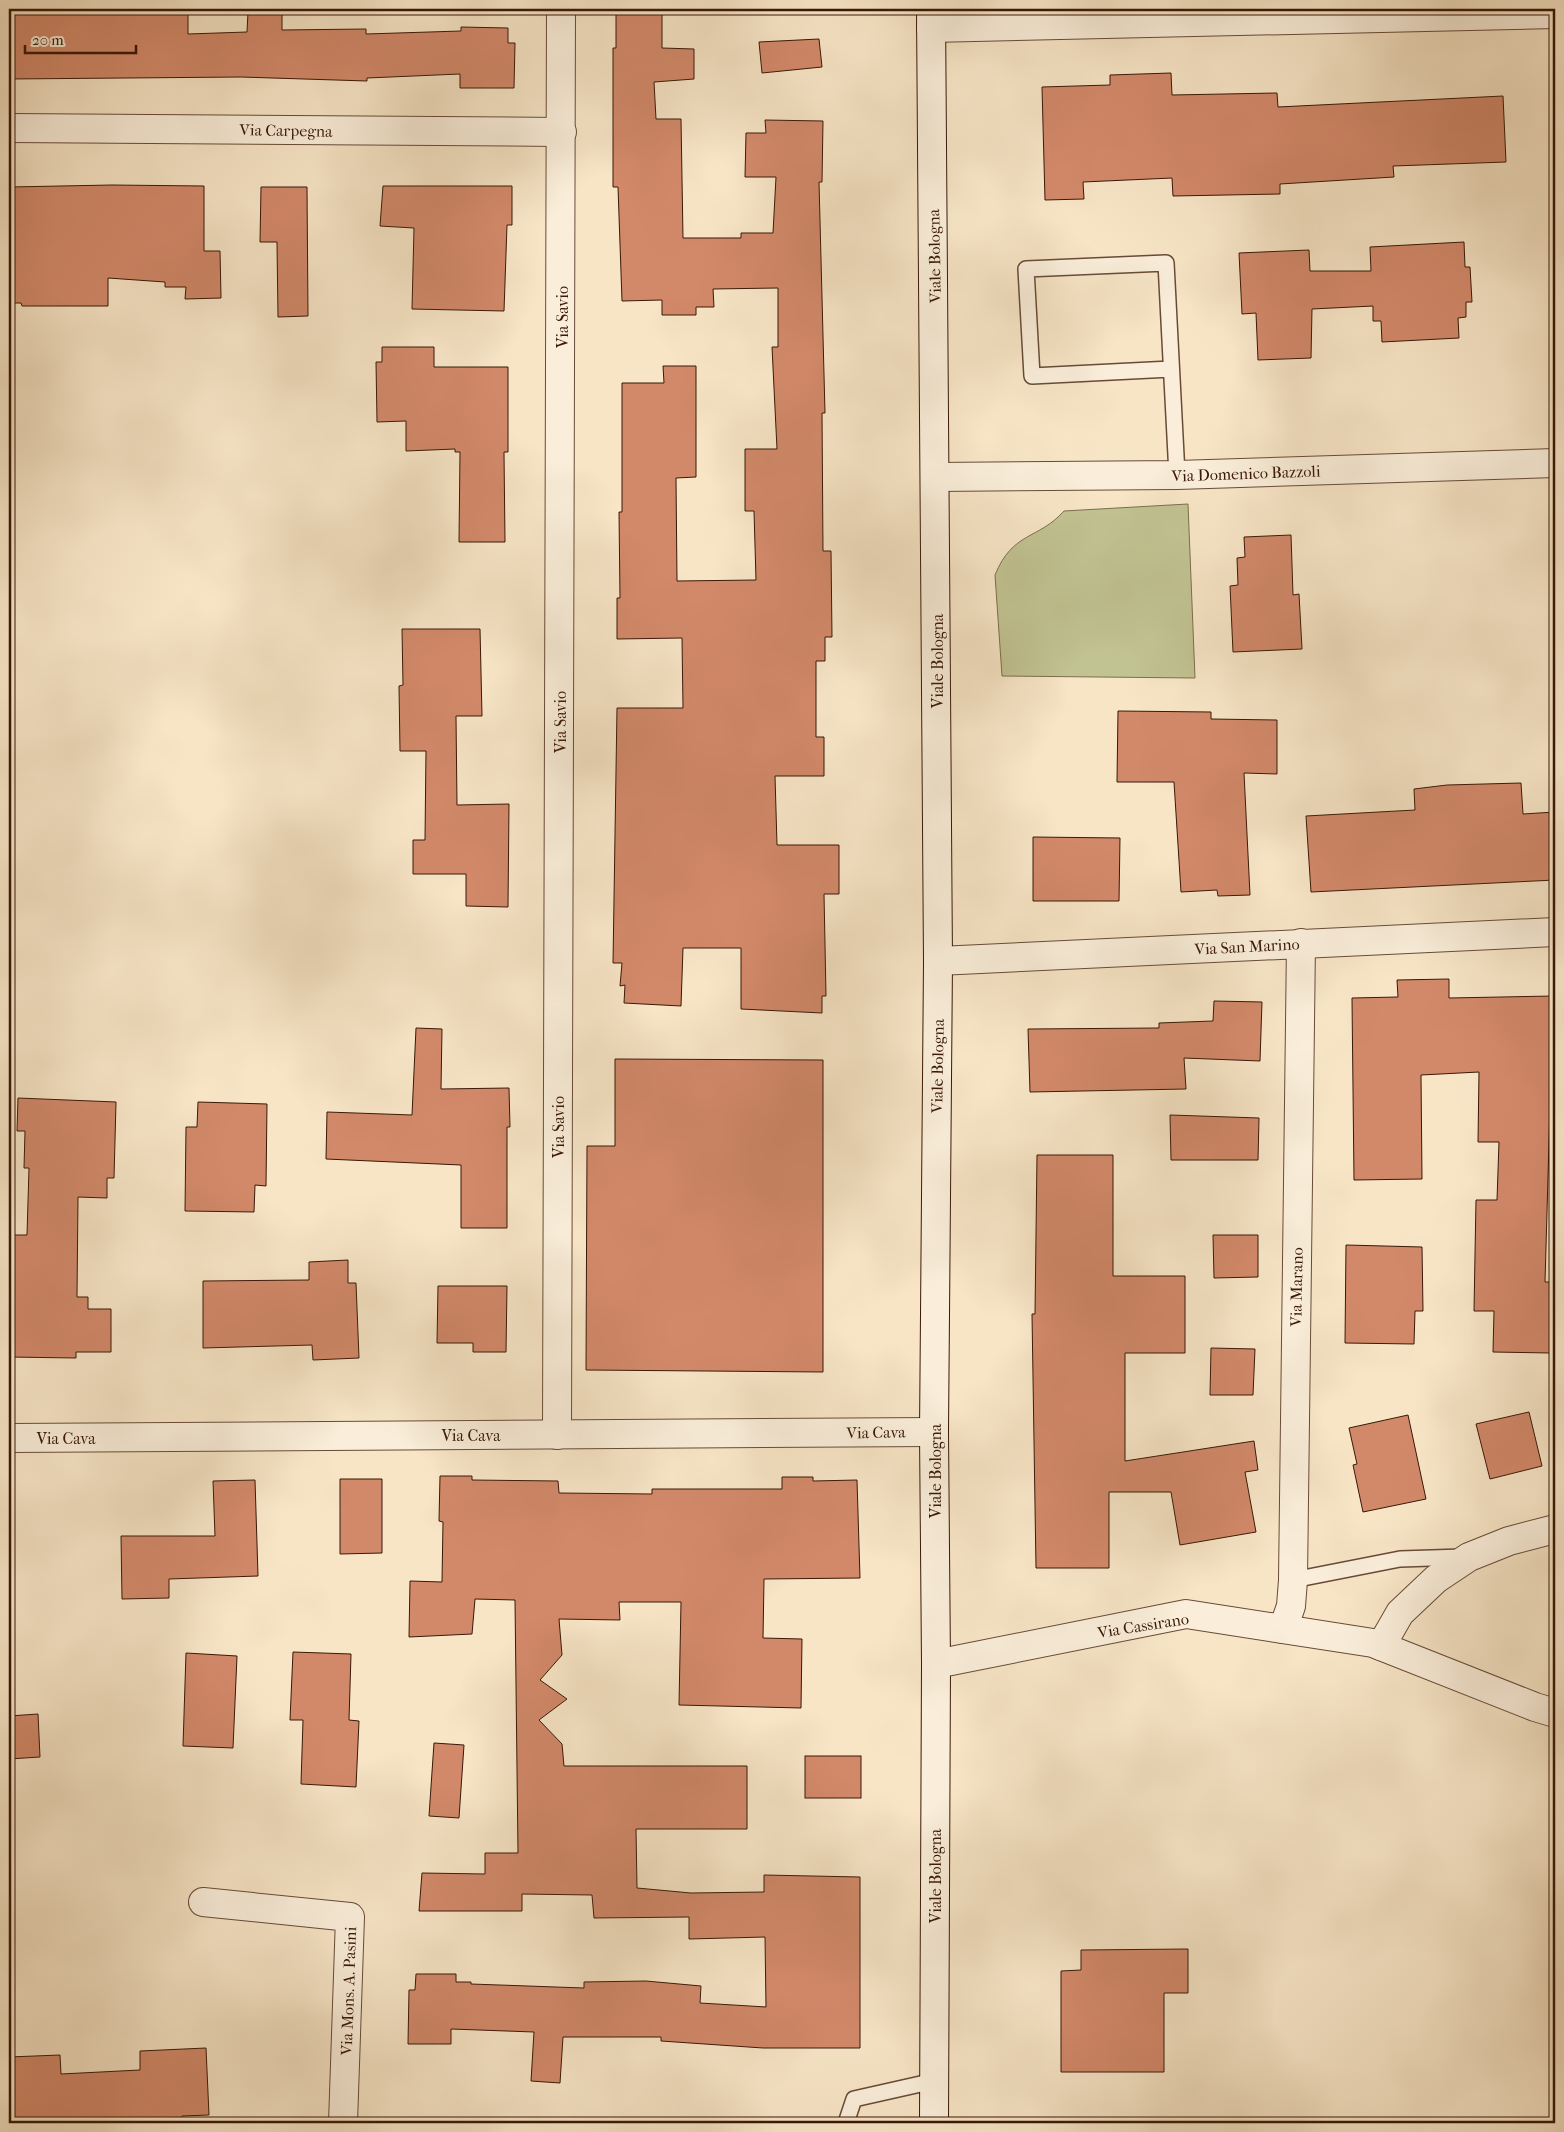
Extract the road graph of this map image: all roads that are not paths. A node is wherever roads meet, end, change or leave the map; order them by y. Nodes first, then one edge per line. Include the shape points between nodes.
1 (561, 9) edge
2 (1555, 14) edge
3 (931, 19) edge
4 (9, 128) edge
5 (562, 132) junction
6 (1171, 369) junction
7 (1555, 463) edge
8 (1177, 475) junction
9 (936, 476) junction
10 (1555, 932) edge
11 (1301, 943) junction
12 (938, 961) junction
13 (934, 1432) junction
14 (557, 1435) junction
15 (9, 1438) edge
16 (1555, 1529) edge
17 (1469, 1557) junction
18 (1293, 1580) junction
19 (1283, 1630) junction
20 (1381, 1646) junction
21 (936, 1664) junction
22 (1555, 1713) edge
23 (204, 1902) dead end
24 (934, 2081) junction
25 (343, 2123) edge
26 (846, 2123) edge
27 (934, 2123) edge

1 - 5 street, Via Savio
2 - 3 street
3 - 9 street, Viale Bologna
4 - 5 street, Via Carpegna
5 - 14 street, Via Savio
6 - 6 lane via 1166,263 1026,269 1032,376
6 - 8 lane
7 - 8 street, Via Domenico Bazzoli
8 - 9 street, Via Domenico Bazzoli
9 - 12 street, Viale Bologna
10 - 11 street, Via San Marino
11 - 12 street, Via San Marino
11 - 18 street, Via Marano
12 - 13 street, Viale Bologna
13 - 14 street, Via Cava
13 - 21 street, Viale Bologna
14 - 15 street, Via Cava
16 - 17 street via 1509,1541
17 - 18 lane via 1400,1559
17 - 20 street via 1436,1578 1400,1613
18 - 19 street, Via Marano via 1291,1606
19 - 20 street, Via Cassirano
19 - 21 street, Via Cassirano via 1186,1614
20 - 22 street, Via Cassirano
21 - 24 street, Viale Bologna
23 - 25 street, Via Mons. A. Pasini via 350,1917
24 - 26 lane via 854,2100
24 - 27 street, Viale Bologna

